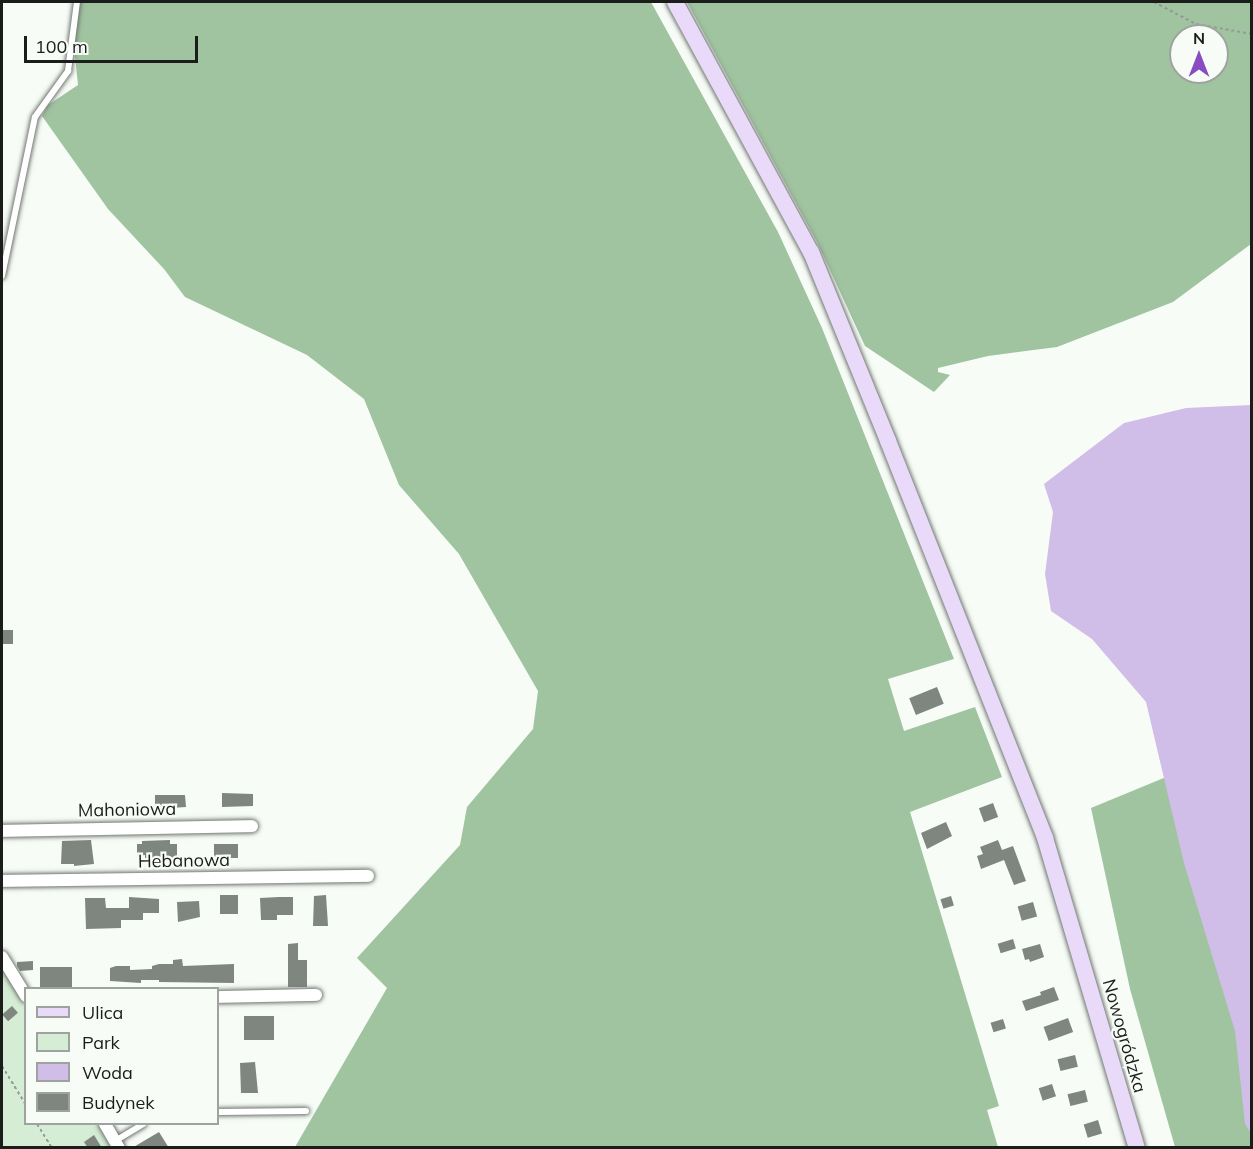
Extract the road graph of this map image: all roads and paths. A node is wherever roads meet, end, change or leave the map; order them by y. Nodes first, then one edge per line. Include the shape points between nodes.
1 (77, 2) edge
2 (675, 2) edge
3 (1154, 2) edge
4 (1251, 34) edge
5 (2, 276) edge
6 (252, 826) dead end
7 (2, 831) edge
8 (368, 876) dead end
9 (2, 881) edge
10 (2, 957) edge
11 (24, 993) edge
12 (316, 995) dead end
13 (219, 998) edge
14 (2, 1066) edge
15 (24, 1102) edge
16 (219, 1112) edge
17 (306, 1112) dead end
18 (38, 1125) edge
19 (106, 1125) edge
20 (141, 1125) edge
21 (117, 1144) edge
22 (52, 1148) edge
23 (1137, 1148) edge

1 - 5 lane via 68,71 35,117
2 - 23 main road, Nowogródzka via 811,252 1045,838
3 - 4 path via 1196,24
6 - 7 street, Mahoniowa
8 - 9 street, Hebanowa
10 - 11 street
12 - 13 street
14 - 15 path
16 - 17 lane
18 - 22 path
19 - 21 street
20 - 21 lane

